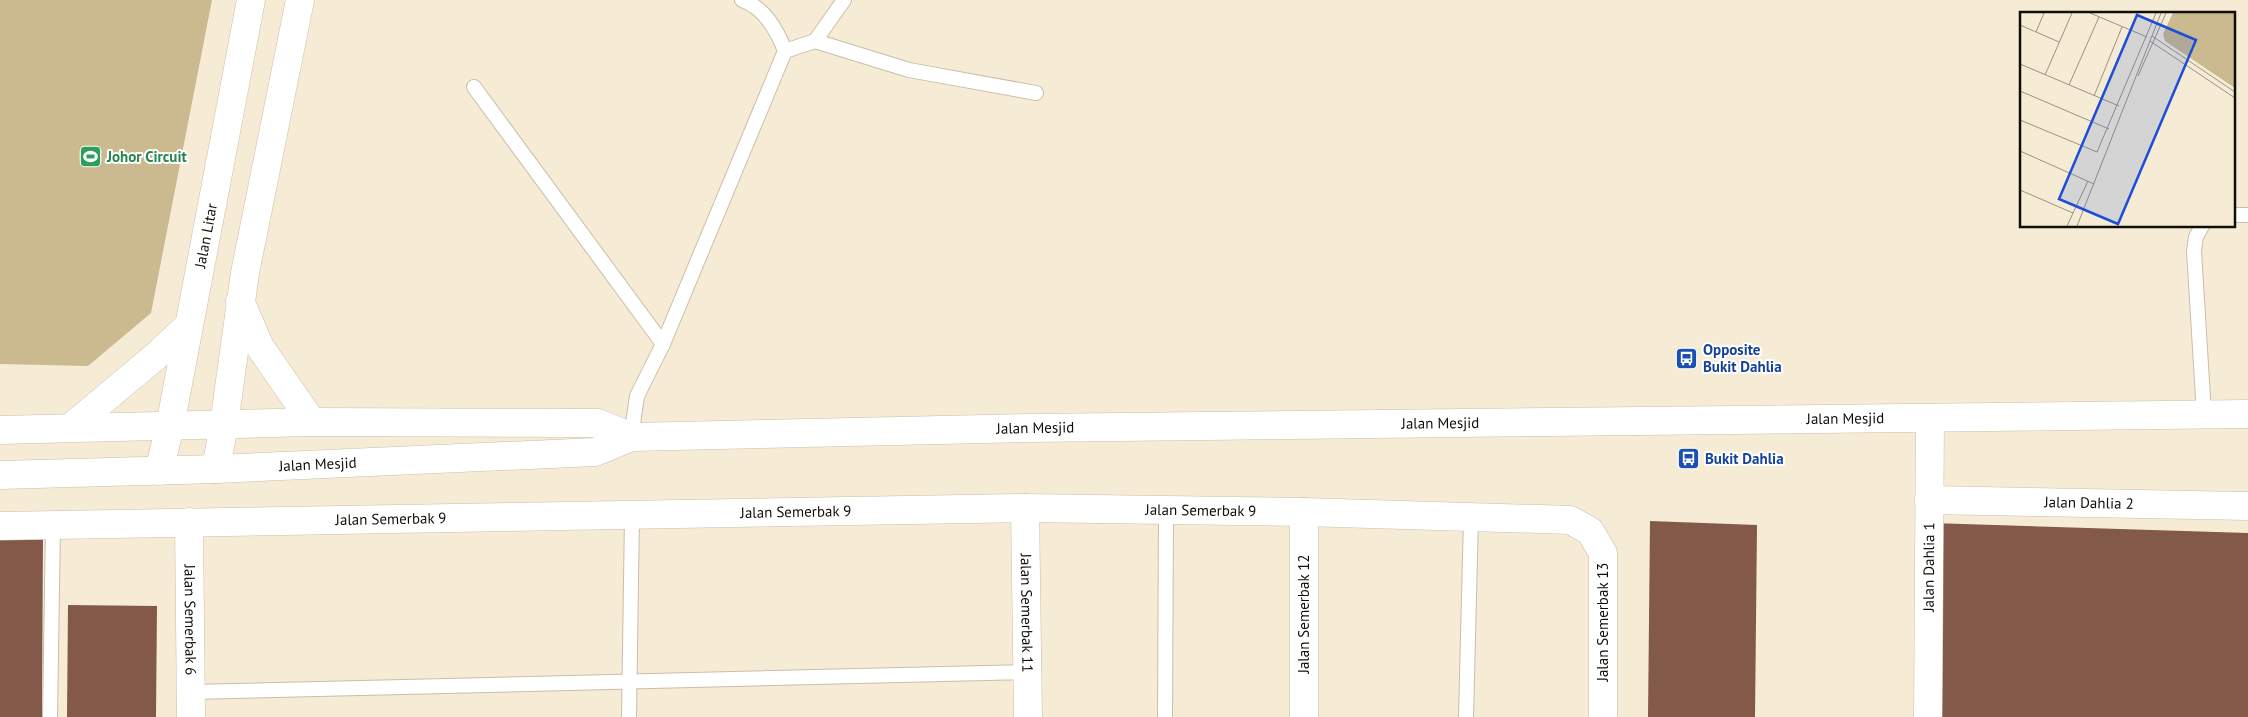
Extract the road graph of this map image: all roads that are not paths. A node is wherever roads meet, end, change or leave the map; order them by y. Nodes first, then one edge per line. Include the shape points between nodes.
1 (252, 0) edge
2 (300, 0) edge
3 (742, 0) edge
4 (844, 0) edge
5 (815, 42) junction
6 (785, 52) junction
7 (474, 87) dead end
8 (1036, 93) dead end
9 (2201, 228) edge
10 (240, 301) junction
11 (188, 326) junction
12 (663, 344) junction
13 (2204, 414) junction
14 (2248, 414) edge
15 (1930, 418) junction
16 (312, 422) junction
17 (224, 424) junction
18 (170, 426) junction
19 (70, 428) junction
20 (0, 430) edge
21 (631, 437) junction
22 (216, 469) junction
23 (159, 471) junction
24 (0, 475) edge
25 (1930, 500) junction
26 (2248, 506) edge
27 (1025, 508) junction
28 (1166, 510) junction
29 (1304, 512) junction
30 (632, 515) junction
31 (1470, 517) junction
32 (189, 522) junction
33 (53, 525) junction
34 (0, 526) edge
35 (1590, 531) joint
36 (1028, 672) junction
37 (629, 682) junction
38 (191, 705) edge
39 (50, 717) edge
40 (629, 717) edge
41 (1028, 717) edge
42 (1165, 717) edge
43 (1304, 717) edge
44 (1466, 717) edge
45 (1603, 717) edge
46 (1928, 717) edge

1 - 11 main road, Jalan Litar
2 - 10 main road
3 - 6 lane via 771,22
4 - 5 lane
5 - 6 lane
5 - 8 lane via 909,70
6 - 12 lane
7 - 12 lane
9 - 13 lane via 2194,251
10 - 16 main road via 260,347
10 - 17 main road
11 - 18 main road, Jalan Litar
11 - 19 main road
12 - 21 lane via 638,396
13 - 14 main road, Jalan Mesjid
13 - 15 main road, Jalan Mesjid
15 - 21 main road, Jalan Mesjid via 1030,428
15 - 25 main road, Jalan Dahlia 1
16 - 17 main road, Jalan Mesjid
16 - 21 main road, Jalan Mesjid via 598,423
17 - 18 main road, Jalan Mesjid
17 - 22 main road
18 - 19 main road, Jalan Mesjid
18 - 23 main road, Jalan Litar
19 - 20 main road, Jalan Mesjid
21 - 22 main road, Jalan Mesjid via 595,452
22 - 23 main road, Jalan Mesjid
23 - 24 main road, Jalan Mesjid
25 - 26 main road, Jalan Dahlia 2
25 - 46 main road, Jalan Dahlia 1
27 - 28 main road, Jalan Semerbak 9
27 - 30 main road, Jalan Semerbak 9
27 - 36 main road, Jalan Semerbak 11
28 - 29 main road, Jalan Semerbak 9
28 - 42 lane
29 - 31 main road, Jalan Semerbak 9
29 - 43 main road, Jalan Semerbak 12
30 - 32 main road, Jalan Semerbak 9
30 - 37 lane
31 - 35 main road, Jalan Semerbak 9 via 1570,520
31 - 44 lane
32 - 33 main road, Jalan Semerbak 9
32 - 38 main road, Jalan Semerbak 6
33 - 34 main road, Jalan Semerbak 9
33 - 39 lane
35 - 45 main road, Jalan Semerbak 13 via 1603,553
36 - 37 lane
36 - 41 main road, Jalan Semerbak 11
37 - 38 lane
37 - 40 lane

